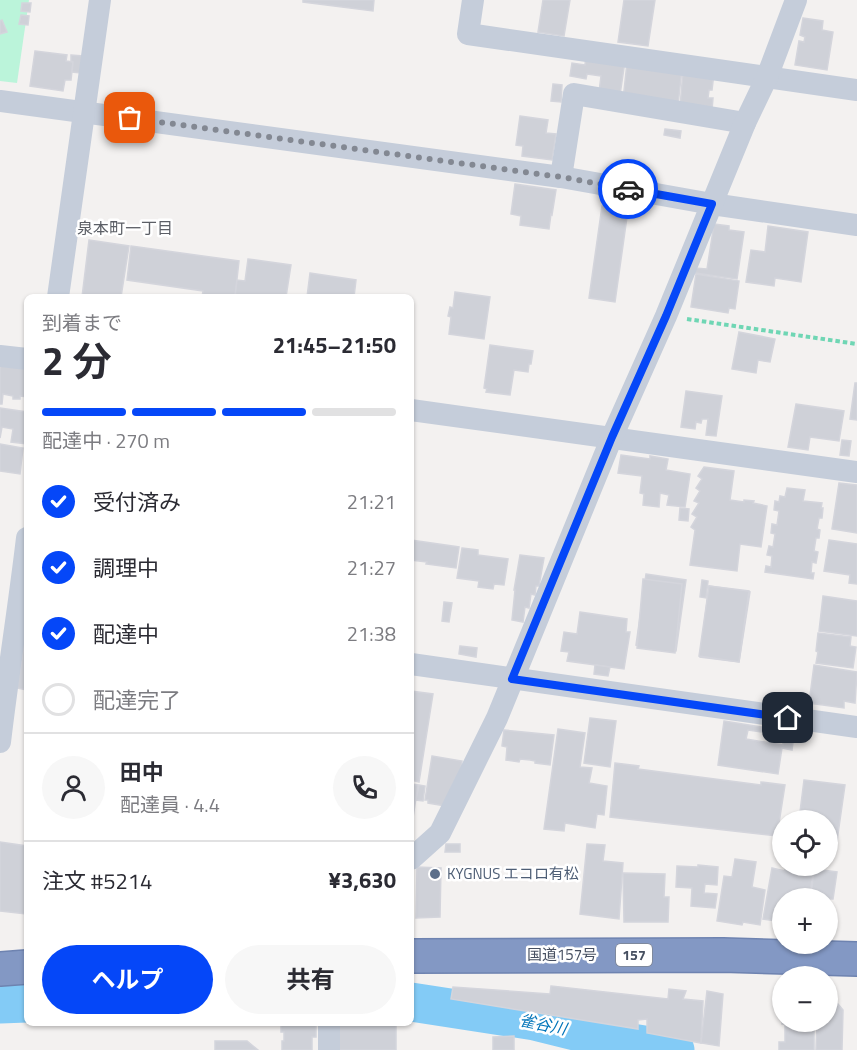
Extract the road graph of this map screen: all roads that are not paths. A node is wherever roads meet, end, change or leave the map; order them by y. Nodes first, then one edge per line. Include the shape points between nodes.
1 (100, 0) edge
2 (473, 0) edge
3 (796, 0) edge
4 (766, 77) junction
5 (857, 90) edge
6 (0, 101) edge
7 (85, 112) junction
8 (745, 123) junction
9 (561, 177) junction
10 (712, 204) junction
11 (857, 225) edge
12 (58, 294) edge
13 (0, 356) edge
14 (24, 359) edge
15 (414, 410) edge
16 (612, 437) junction
17 (857, 472) edge
18 (24, 555) edge
19 (15, 605) edge
20 (414, 664) edge
21 (512, 679) junction
22 (857, 727) edge
23 (0, 742) edge
24 (414, 856) edge
25 (414, 956) edge
26 (857, 959) edge
27 (24, 967) edge
28 (0, 969) edge
29 (329, 1026) edge
30 (329, 1050) edge

1 - 7 street
2 - 4 street via 468,34
3 - 4 street
4 - 5 street
4 - 8 street
6 - 7 street
7 - 9 street
7 - 12 street
8 - 9 street via 574,94
8 - 10 street
9 - 10 street
10 - 11 street
10 - 16 street
13 - 14 street
15 - 16 street
16 - 17 street
16 - 21 street
18 - 19 street
19 - 23 street
20 - 21 street
21 - 22 street
21 - 24 street via 440,833
25 - 26 highway, 国道157号 / 157 via 723,955
27 - 28 highway
29 - 30 street

